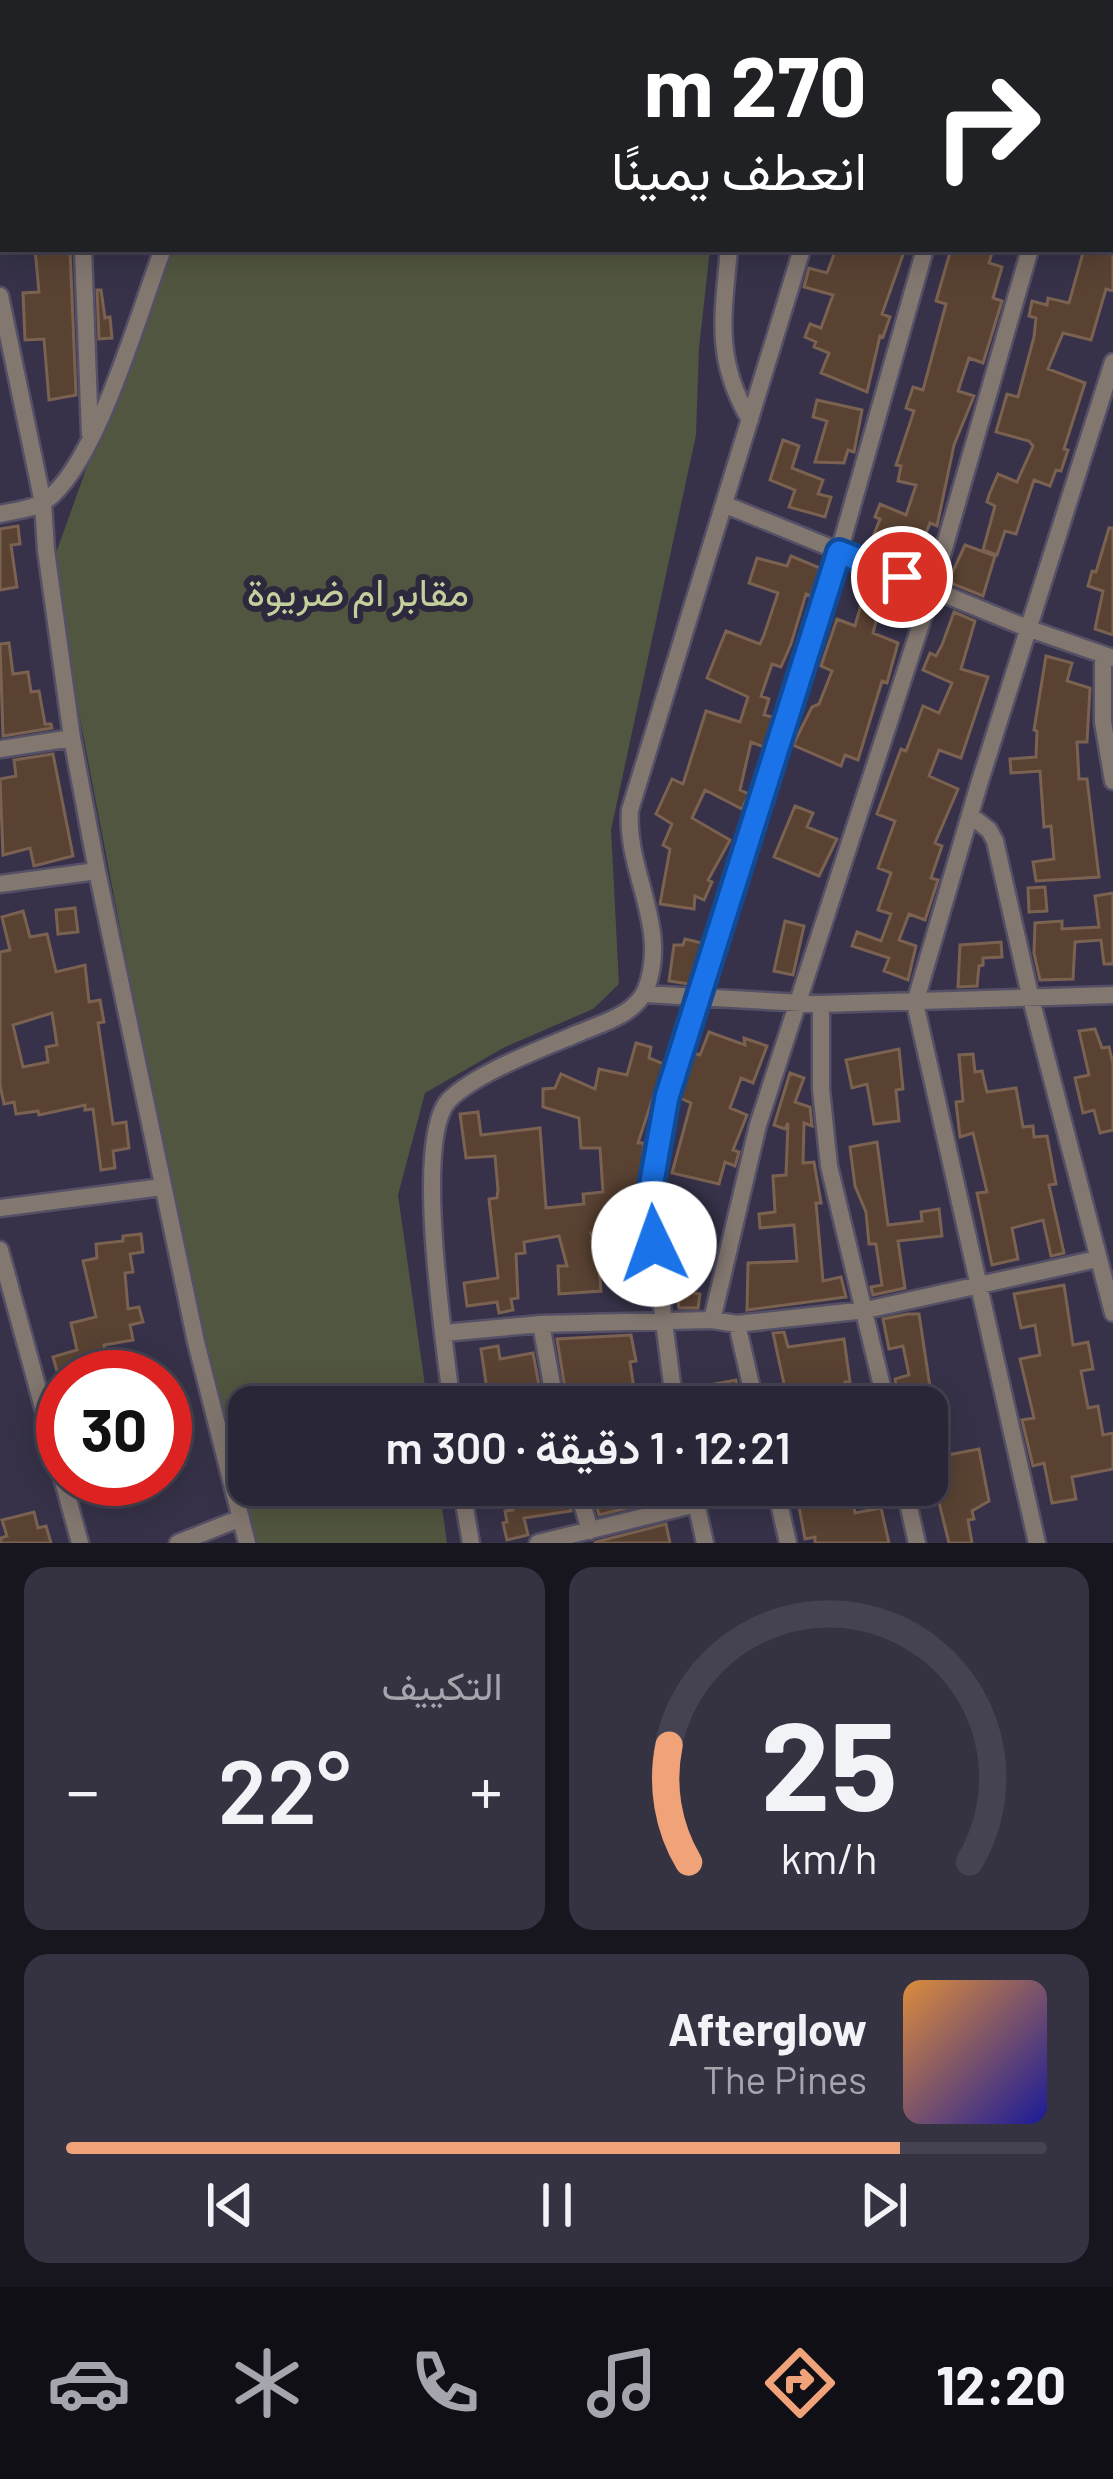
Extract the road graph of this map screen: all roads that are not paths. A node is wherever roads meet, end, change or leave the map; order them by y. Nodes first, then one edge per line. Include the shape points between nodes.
1 (83, 252) edge
2 (162, 252) edge
3 (729, 252) edge
4 (801, 252) edge
5 (924, 252) edge
6 (1029, 252) edge
7 (1, 303) edge
8 (1113, 362) edge
9 (751, 420) junction
10 (91, 440) junction
11 (43, 503) junction
12 (727, 505) junction
13 (0, 514) edge
14 (839, 552) junction
15 (932, 590) junction
16 (1027, 628) junction
17 (1108, 656) edge
18 (72, 738) junction
19 (0, 749) edge
20 (1113, 781) edge
21 (970, 815) junction
22 (97, 871) junction
23 (0, 884) edge
24 (644, 994) junction
25 (1030, 995) junction
26 (1113, 995) edge
27 (698, 998) junction
28 (799, 1003) junction
29 (914, 1003) junction
30 (821, 1004) junction
31 (162, 1187) junction
32 (0, 1208) edge
33 (0, 1250) edge
34 (1097, 1259) junction
35 (976, 1286) junction
36 (866, 1310) junction
37 (1113, 1313) edge
38 (712, 1320) junction
39 (664, 1322) junction
40 (541, 1324) junction
41 (737, 1324) junction
42 (444, 1334) junction
43 (450, 1386) edge
44 (552, 1386) edge
45 (672, 1386) edge
46 (751, 1386) edge
47 (882, 1386) edge
48 (465, 1506) edge
49 (583, 1506) edge
50 (688, 1506) edge
51 (696, 1506) edge
52 (780, 1506) edge
53 (909, 1506) edge
54 (241, 1518) junction
55 (590, 1531) junction
56 (80, 1543) edge
57 (178, 1543) edge
58 (247, 1543) edge
59 (471, 1543) edge
60 (538, 1543) edge
61 (705, 1543) edge
62 (788, 1543) edge
63 (917, 1543) edge
64 (1037, 1543) edge

1 - 10 street
2 - 10 street
3 - 9 street via 722,350
4 - 9 street
5 - 14 street
6 - 15 street
7 - 11 street
8 - 16 street
9 - 12 street
10 - 11 street
11 - 13 street
11 - 18 street
12 - 14 street
12 - 24 street via 630,810 654,938
14 - 15 street
14 - 27 street
15 - 16 street
15 - 28 street
16 - 17 street
16 - 21 street
17 - 20 street via 1103,722
18 - 19 street
18 - 22 street
21 - 25 street via 994,841
21 - 29 street
22 - 23 street
22 - 31 street
24 - 27 street
24 - 42 street via 622,1015 498,1070 444,1108 431,1155
25 - 26 street
25 - 29 street
25 - 34 street
27 - 28 street
27 - 39 street via 653,1161 649,1205
28 - 30 street
28 - 38 street via 753,1144
29 - 30 street
29 - 35 street
30 - 36 street via 828,1156
31 - 32 street
31 - 54 street
33 - 56 street
34 - 35 street
34 - 37 street
35 - 36 street
35 - 64 street
36 - 41 street
36 - 47 street
38 - 39 street
38 - 41 street
39 - 40 street
39 - 45 street
40 - 42 street
40 - 44 street
41 - 46 street
42 - 43 street
48 - 59 street
49 - 55 street
50 - 55 street
51 - 61 street
52 - 62 street
53 - 63 street
54 - 57 street
54 - 58 street
55 - 60 street

